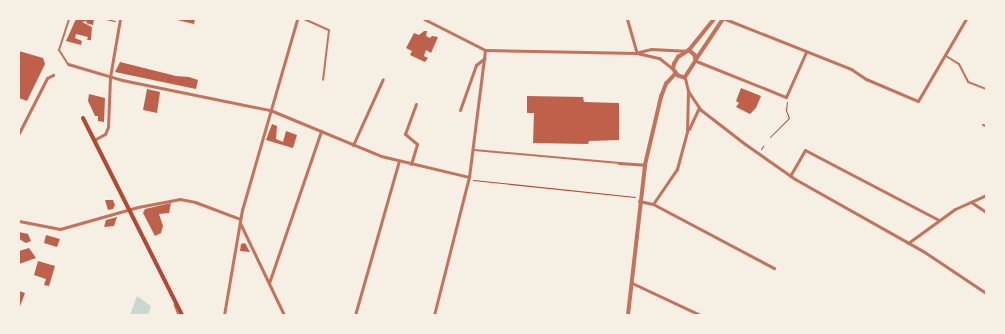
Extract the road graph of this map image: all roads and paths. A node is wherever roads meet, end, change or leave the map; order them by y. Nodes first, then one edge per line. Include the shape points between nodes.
1 (69, 19) edge
2 (106, 19) edge
3 (298, 19) edge
4 (304, 19) edge
5 (424, 19) edge
6 (627, 19) edge
7 (714, 19) edge
8 (724, 19) edge
9 (966, 19) edge
10 (120, 20) edge
11 (485, 50) junction
12 (687, 51) junction
13 (806, 52) junction
14 (636, 53) junction
15 (946, 56) junction
16 (484, 58) junction
17 (697, 60) junction
18 (68, 64) joint
19 (673, 69) junction
20 (675, 74) junction
21 (53, 75) dead end
22 (110, 77) junction
23 (685, 78) junction
24 (383, 79) dead end
25 (323, 80) dead end
26 (986, 89) edge
27 (688, 91) junction
28 (786, 97) junction
29 (416, 104) dead end
30 (700, 108) junction
31 (270, 110) junction
32 (460, 110) dead end
33 (83, 118) dead end
34 (321, 131) junction
35 (687, 132) junction
36 (19, 133) edge
37 (770, 137) dead end
38 (94, 140) junction
39 (353, 145) junction
40 (474, 150) junction
41 (399, 161) junction
42 (619, 163) joint
43 (411, 164) junction
44 (645, 165) junction
45 (790, 176) junction
46 (469, 178) junction
47 (986, 195) edge
48 (640, 199) junction
49 (971, 202) junction
50 (653, 204) junction
51 (128, 209) junction
52 (986, 212) edge
53 (939, 220) junction
54 (19, 221) edge
55 (240, 221) junction
56 (908, 243) junction
57 (774, 268) dead end
58 (269, 283) junction
59 (632, 284) junction
60 (986, 293) edge
61 (175, 302) junction
62 (178, 315) edge
63 (182, 315) edge
64 (224, 315) edge
65 (284, 315) edge
66 (355, 315) edge
67 (434, 315) edge
68 (628, 315) edge
69 (700, 315) edge

1 - 18 street via 60,50
2 - 10 path
3 - 31 street
4 - 25 street via 329,30
5 - 11 street
6 - 14 street
7 - 12 street
8 - 13 street
8 - 17 street
9 - 15 street
10 - 22 street
11 - 14 street
11 - 16 street
12 - 14 street via 651,49
12 - 17 street
12 - 19 street via 678,57
13 - 15 street via 851,69 866,79 918,101
13 - 28 street
14 - 19 street via 659,58
15 - 26 street via 959,64 968,82
16 - 32 street via 476,65
16 - 40 street
17 - 23 street
17 - 28 street
18 - 22 street
19 - 20 street
20 - 23 street
20 - 44 street via 666,84 661,97
21 - 36 street via 48,78
22 - 31 street
22 - 38 street via 108,127 105,134
23 - 27 street
24 - 39 street
27 - 30 street
27 - 35 street
28 - 37 path via 789,118
29 - 43 street via 405,134 417,144
30 - 35 street via 695,112
30 - 45 street
31 - 34 street
31 - 55 street
33 - 38 main road
34 - 39 street
34 - 58 street
35 - 50 street via 677,169
38 - 51 main road
39 - 41 street
40 - 42 street
40 - 46 street
41 - 43 street
41 - 66 street
42 - 44 street
43 - 46 street
44 - 48 street
45 - 53 street via 805,150
45 - 56 street
46 - 48 path
46 - 67 street
47 - 49 street
48 - 50 street
48 - 59 street
49 - 52 street
49 - 53 street
50 - 57 street
51 - 54 street via 60,229
51 - 55 street via 180,199 195,202
51 - 61 main road
53 - 56 street
55 - 58 street
55 - 64 street
56 - 60 street
58 - 65 street
59 - 68 street
59 - 69 street
61 - 62 lane
61 - 63 main road

